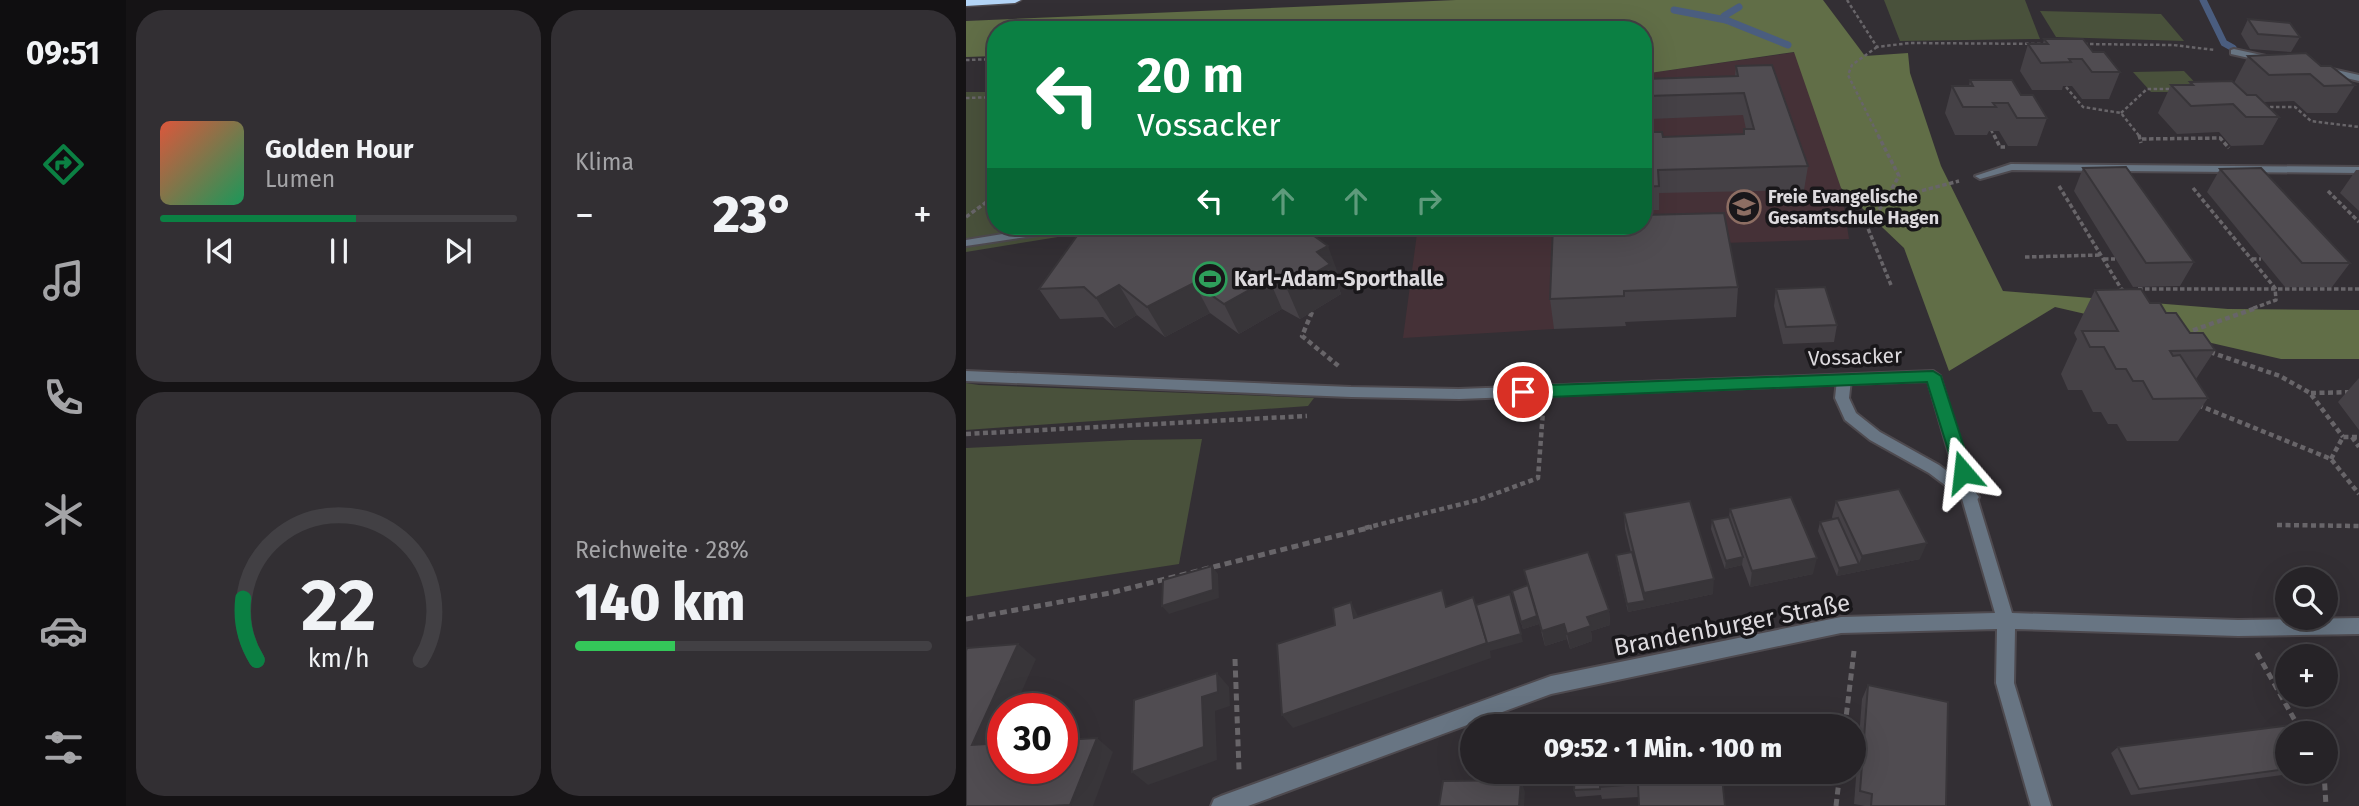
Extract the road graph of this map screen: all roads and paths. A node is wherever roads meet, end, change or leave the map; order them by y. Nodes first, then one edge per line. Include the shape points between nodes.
1 (1015, 0) edge
2 (1847, 0) edge
3 (966, 2) edge
4 (2048, 44) edge
5 (2076, 44) edge
6 (1877, 47) junction
7 (2234, 52) joint
8 (987, 59) edge
9 (966, 60) edge
10 (2284, 62) edge
11 (2309, 67) edge
12 (2359, 78) edge
13 (2066, 87) edge
14 (2185, 89) edge
15 (987, 97) edge
16 (966, 98) edge
17 (2259, 107) edge
18 (2121, 113) junction
19 (2359, 127) edge
20 (1991, 131) edge
21 (2215, 132) edge
22 (1994, 136) edge
23 (2220, 138) junction
24 (2231, 150) dead end
25 (2359, 170) edge
26 (1980, 176) joint
27 (2192, 186) dead end
28 (2061, 189) dead end
29 (1886, 200) junction
30 (2337, 200) dead end
31 (987, 202) edge
32 (2085, 210) dead end
33 (2074, 211) junction
34 (2223, 211) dead end
35 (2212, 212) junction
36 (2350, 213) junction
37 (2359, 213) edge
38 (966, 219) edge
39 (2359, 222) edge
40 (1019, 235) edge
41 (966, 243) edge
42 (2025, 257) dead end
43 (2102, 257) junction
44 (2115, 259) dead end
45 (2251, 259) junction
46 (2262, 259) dead end
47 (1891, 285) dead end
48 (2275, 288) junction
49 (2359, 289) edge
50 (1312, 312) dead end
51 (2193, 344) edge
52 (2200, 349) edge
53 (966, 376) edge
54 (1844, 380) junction
55 (1544, 391) junction
56 (2359, 392) edge
57 (1371, 393) junction
58 (2310, 393) junction
59 (2191, 402) edge
60 (1316, 415) dead end
61 (966, 434) edge
62 (2343, 437) junction
63 (2351, 437) junction
64 (2359, 437) edge
65 (2359, 447) edge
66 (2331, 459) junction
67 (2359, 494) edge
68 (1971, 497) junction
69 (2277, 524) dead end
70 (2359, 526) edge
71 (966, 619) edge
72 (2006, 621) junction
73 (1857, 624) junction
74 (2359, 626) edge
75 (2244, 628) junction
76 (1235, 660) dead end
77 (1846, 714) edge
78 (2295, 721) edge
79 (1839, 784) edge
80 (2326, 784) edge
81 (1241, 799) junction
82 (1221, 806) edge
83 (1836, 806) edge
84 (2041, 806) edge
85 (2326, 806) edge

1 - 3 highway
2 - 6 path
4 - 6 path
5 - 7 path via 2173,45
6 - 29 path via 1852,65 1848,75 1899,176
7 - 10 street
8 - 9 path
11 - 12 street
13 - 18 path via 2082,107
14 - 18 path via 2147,89
15 - 16 path
17 - 19 path via 2295,107 2311,121
18 - 23 path via 2141,141
20 - 22 path
21 - 23 path
23 - 24 path
25 - 26 street via 2011,167
26 - 29 path
27 - 35 path
28 - 33 path
29 - 47 path via 1867,226
30 - 36 path
31 - 38 path
32 - 33 path
33 - 43 path
34 - 35 path
35 - 45 path
36 - 37 path
36 - 39 path
40 - 41 street
42 - 43 path
43 - 44 path
43 - 48 path via 2122,290
45 - 46 path
45 - 48 path
48 - 49 path
48 - 51 path via 2276,300 2191,331 2188,335
50 - 57 path via 1302,337
52 - 58 path via 2280,376
53 - 57 street, Vossacker
54 - 55 street, Vossacker
54 - 68 street via 1842,398 1850,416
54 - 68 street, Vossacker via 1933,376
55 - 57 street, Vossacker
55 - 71 path via 1538,478 1478,500 1110,593
56 - 58 path
58 - 62 path
59 - 66 path
60 - 61 path
62 - 63 path
62 - 66 path
63 - 64 path
63 - 65 path
66 - 67 path
68 - 72 street, Vossacker
69 - 70 path
72 - 73 street, Brandenburger Straße
72 - 75 street, Brandenburger Straße
72 - 84 street, Vossacker via 2005,683
73 - 77 path
73 - 81 street, Brandenburger Straße via 1551,685
74 - 75 street, Brandenburger Straße
75 - 78 path
76 - 81 path
79 - 83 path
80 - 85 path
81 - 82 street, Brandenburger Straße

